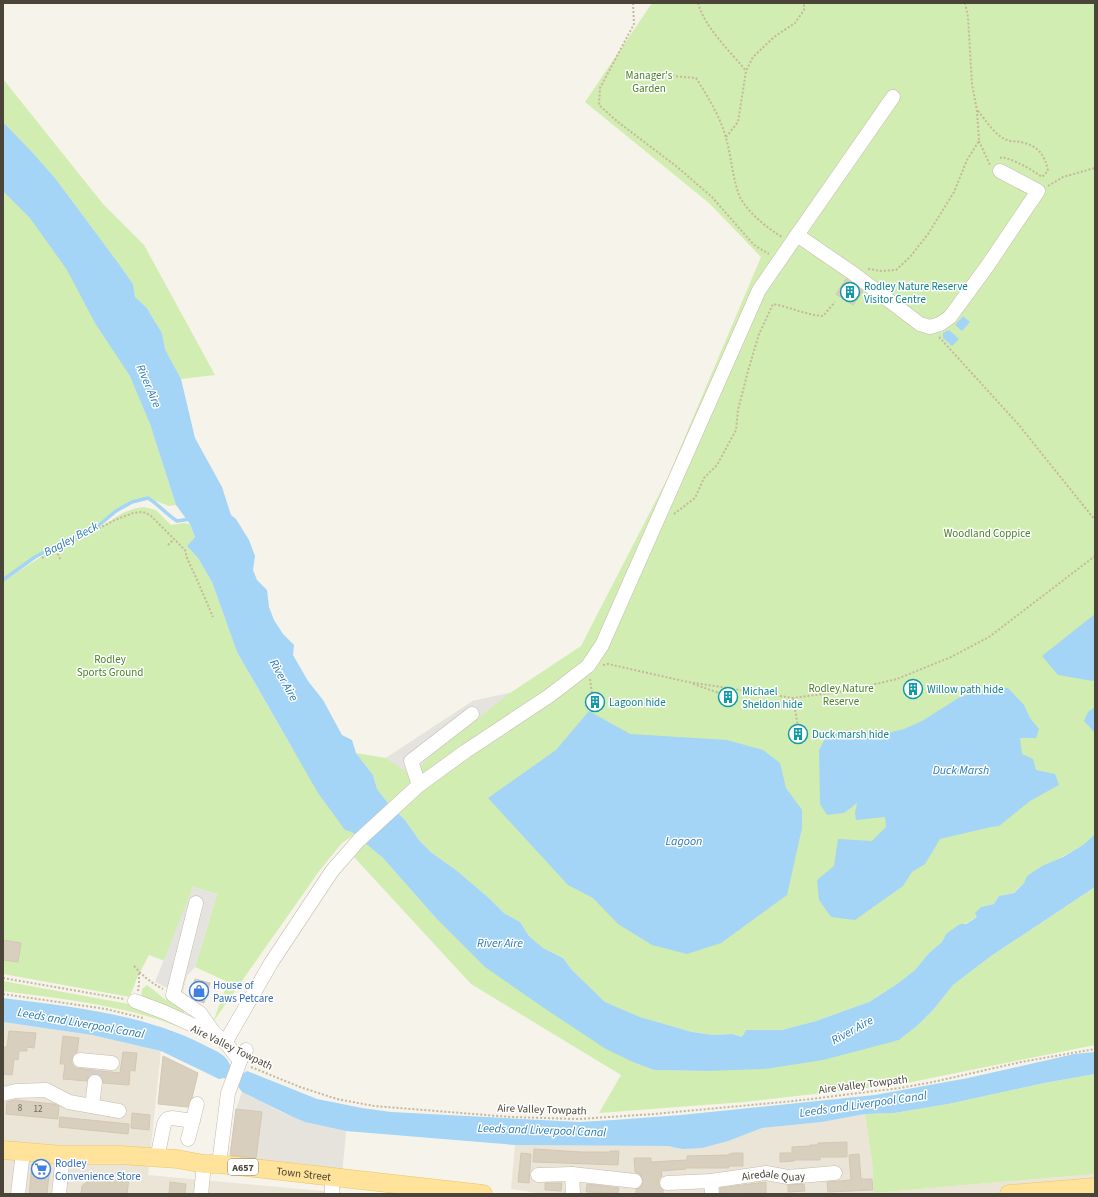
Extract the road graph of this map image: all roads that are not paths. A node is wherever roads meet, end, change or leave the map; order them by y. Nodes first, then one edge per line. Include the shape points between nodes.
1 (893, 97) dead end
2 (997, 165) road end
3 (794, 239) junction
4 (472, 714) dead end
5 (419, 785) junction
6 (196, 903) dead end
7 (135, 1001) road end
8 (214, 1034) junction
9 (226, 1043) junction
10 (80, 1060) dead end
11 (112, 1063) dead end
12 (96, 1071) junction
13 (3, 1094) edge
14 (197, 1104) dead end
15 (92, 1106) junction
16 (119, 1111) dead end
17 (193, 1121) junction
18 (188, 1139) dead end
19 (3, 1150) edge
20 (22, 1152) junction
21 (63, 1155) junction
22 (157, 1159) junction
23 (211, 1164) junction
24 (836, 1173) dead end
25 (572, 1174) junction
26 (538, 1175) dead end
27 (635, 1181) dead end
28 (667, 1183) dead end
29 (332, 1186) edge
30 (711, 1188) edge
31 (1095, 1188) edge
32 (18, 1194) edge
33 (59, 1194) edge
34 (201, 1194) edge
35 (483, 1194) edge
36 (572, 1194) edge
37 (1009, 1194) edge

1 - 3 street
2 - 3 street via 1038,191 950,317 940,324 930,327 920,324 854,274
3 - 5 street via 759,290 602,645 588,666 549,696
4 - 5 street via 411,761
5 - 9 street via 359,840 332,871 271,963
6 - 8 street via 173,994 200,1013
7 - 8 street
8 - 9 street
9 - 23 street via 241,1060 228,1093
10 - 12 street
11 - 12 street
12 - 15 street
13 - 15 street via 46,1090 69,1102
14 - 17 street
15 - 16 street
17 - 18 street
17 - 22 street via 167,1119
19 - 20 main road, Town Street / A657
20 - 21 main road, Town Street / A657
20 - 32 street
21 - 22 main road, Town Street / A657 via 121,1155
21 - 33 street
22 - 23 main road, Town Street / A657
23 - 29 main road, Town Street / A657
23 - 34 street
24 - 30 street, Airedale Quay via 788,1177 766,1173
25 - 26 street
25 - 27 street
25 - 36 street
28 - 30 street, Airedale Quay
29 - 35 main road, Town Street / A657
31 - 37 main road

